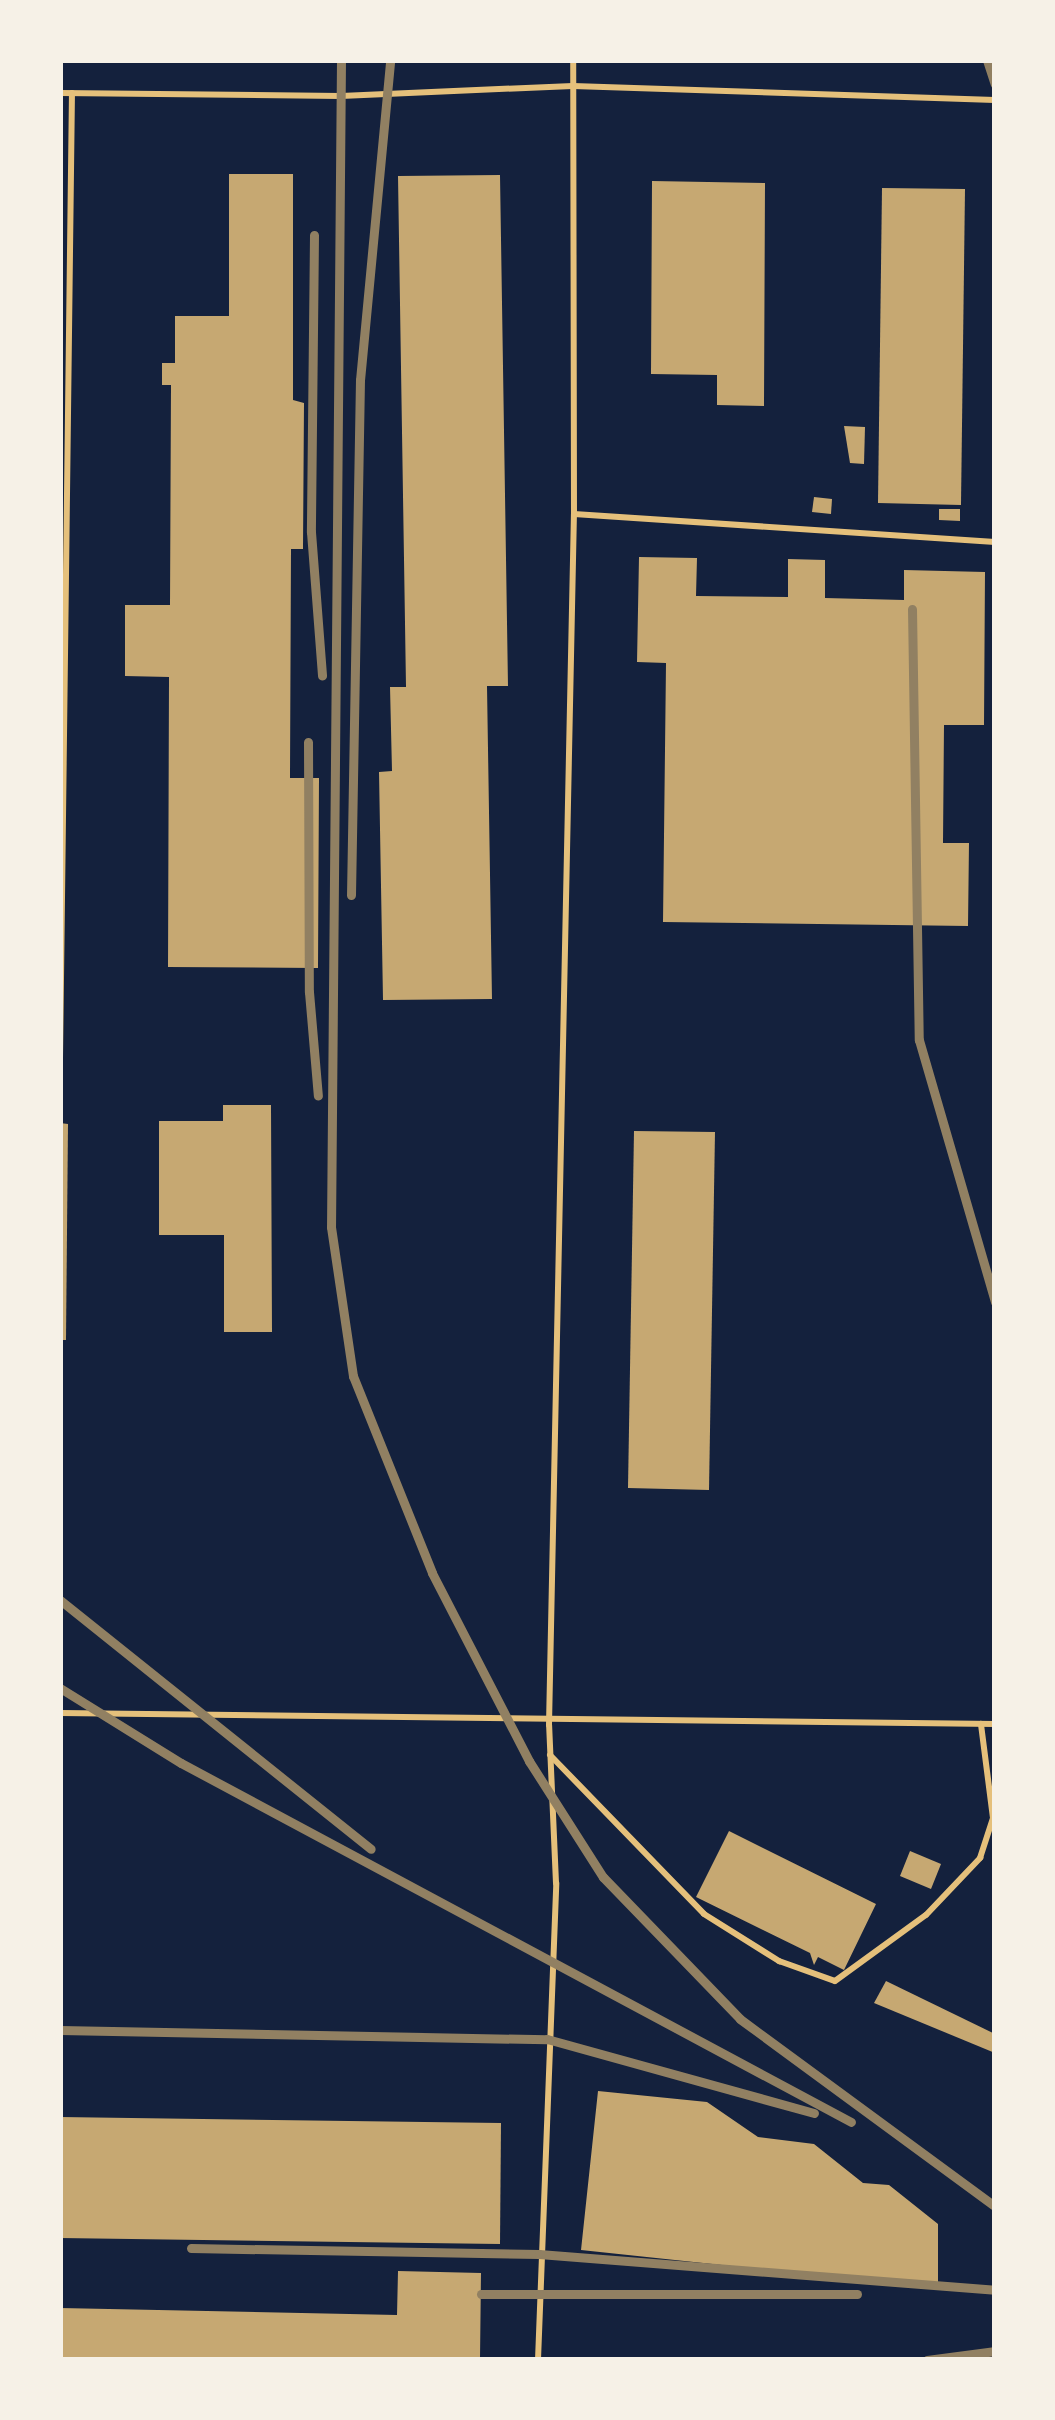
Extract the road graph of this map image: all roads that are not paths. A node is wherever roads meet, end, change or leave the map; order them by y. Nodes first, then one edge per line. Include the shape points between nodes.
1 (573, 60) edge
2 (573, 86) junction
3 (60, 93) edge
4 (72, 93) junction
5 (995, 100) edge
6 (574, 514) junction
7 (995, 542) edge
8 (60, 1059) edge
9 (60, 1714) edge
10 (981, 1724) junction
11 (995, 1724) edge
12 (549, 1725) junction
13 (549, 1755) junction
14 (538, 2360) edge

1 - 2 lane
2 - 4 lane via 340,96
2 - 5 lane
2 - 6 lane
3 - 4 lane
4 - 8 lane
6 - 7 lane
6 - 12 lane
9 - 12 lane
10 - 11 lane
10 - 12 lane
10 - 13 lane via 993,1818 980,1858 926,1916 835,1981 779,1961 704,1914
12 - 13 lane
13 - 14 lane via 556,1883

